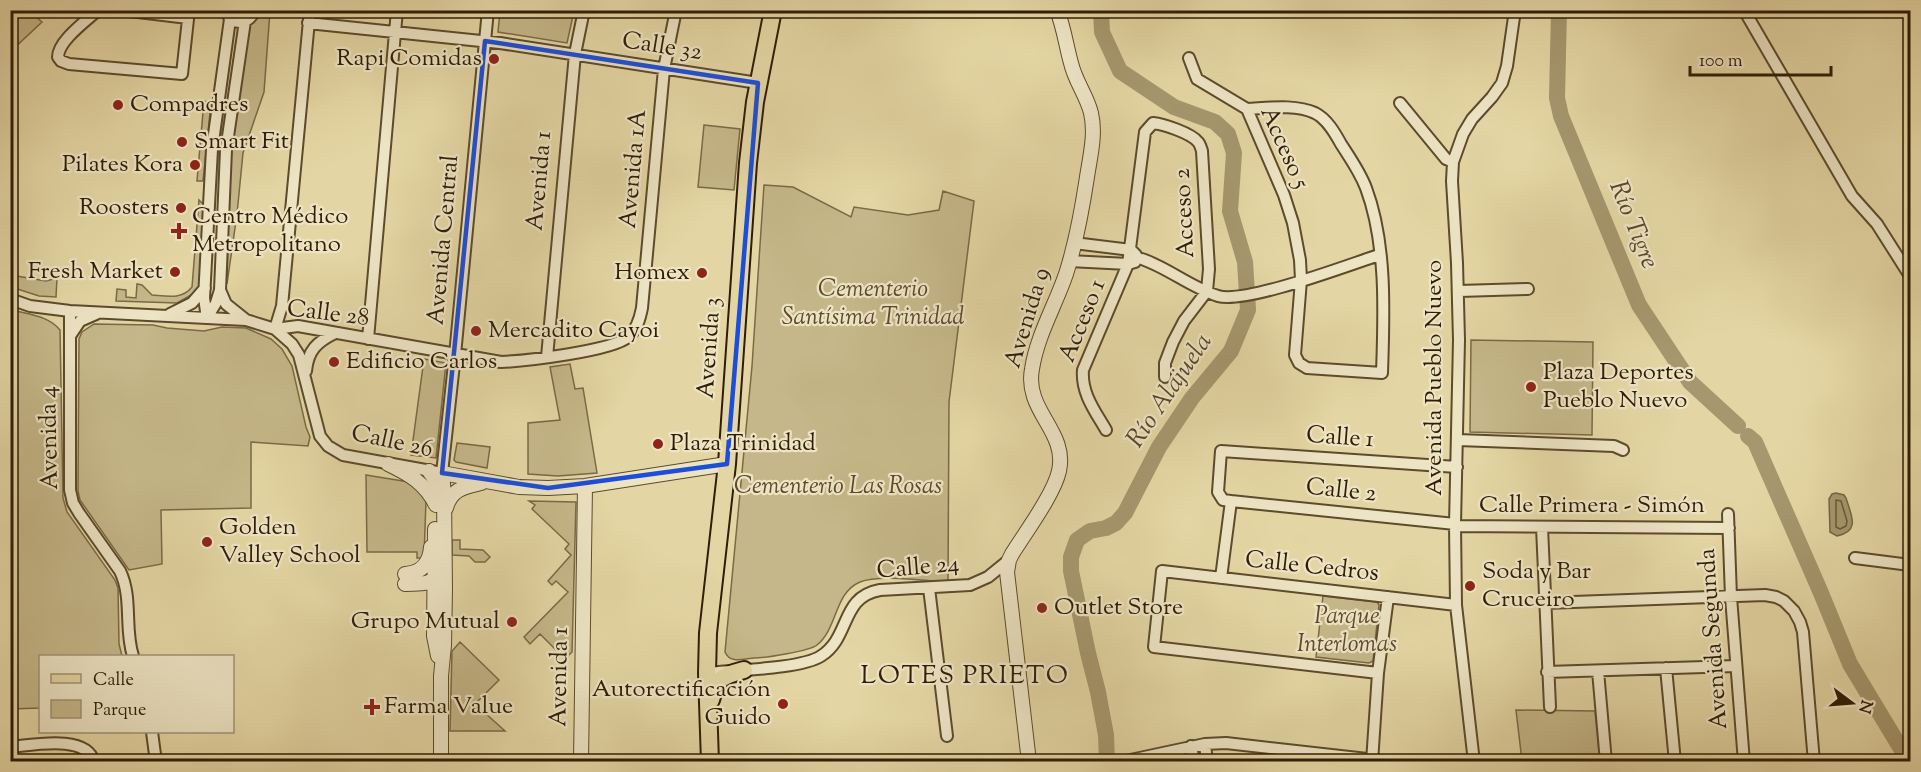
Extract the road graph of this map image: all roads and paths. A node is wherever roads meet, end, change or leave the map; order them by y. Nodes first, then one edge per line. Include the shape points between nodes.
1 (98, 10) edge
2 (121, 10) edge
3 (255, 10) edge
4 (310, 10) edge
5 (397, 10) edge
6 (488, 10) edge
7 (584, 10) edge
8 (676, 10) edge
9 (773, 10) edge
10 (1515, 10) edge
11 (1744, 10) edge
12 (189, 14) edge
13 (1058, 14) edge
14 (228, 15) edge
15 (245, 21) junction
16 (308, 23) junction
17 (395, 32) junction
18 (485, 41) junction
19 (575, 54) junction
20 (1189, 58) dead end
21 (664, 69) junction
22 (222, 78) junction
23 (236, 80) junction
24 (758, 83) junction
25 (1400, 103) dead end
26 (1247, 109) junction
27 (1453, 162) junction
28 (1074, 243) junction
29 (1379, 255) junction
30 (1130, 257) junction
31 (1069, 261) junction
32 (1911, 276) edge
33 (1301, 280) junction
34 (205, 287) junction
35 (1528, 289) dead end
36 (220, 290) junction
37 (1207, 291) junction
38 (1459, 291) junction
39 (10, 300) edge
40 (46, 308) junction
41 (70, 311) junction
42 (100, 312) junction
43 (166, 315) junction
44 (207, 318) junction
45 (246, 320) junction
46 (274, 329) junction
47 (634, 330) joint
48 (335, 333) junction
49 (70, 336) junction
50 (368, 339) junction
51 (455, 355) junction
52 (547, 357) junction
53 (305, 377) junction
54 (1165, 377) dead end
55 (1106, 430) dead end
56 (1458, 440) junction
57 (1623, 450) dead end
58 (388, 464) junction
59 (727, 464) junction
60 (1457, 467) junction
61 (436, 477) junction
62 (488, 482) junction
63 (585, 486) junction
64 (1227, 500) junction
65 (436, 505) junction
66 (1728, 514) dead end
67 (440, 519) junction
68 (1455, 525) junction
69 (1542, 527) junction
70 (1728, 528) junction
71 (1855, 558) dead end
72 (1009, 560) junction
73 (1911, 566) edge
74 (987, 578) junction
75 (1221, 578) junction
76 (435, 580) junction
77 (405, 581) junction
78 (929, 588) junction
79 (1008, 588) junction
80 (1388, 597) junction
81 (1731, 597) junction
82 (1546, 603) junction
83 (1456, 605) junction
84 (439, 613) junction
85 (708, 633) junction
86 (441, 651) junction
87 (133, 655) edge
88 (1736, 666) junction
89 (1666, 668) junction
90 (744, 670) junction
91 (1598, 671) junction
92 (1547, 672) junction
93 (707, 673) junction
94 (1377, 673) junction
95 (1550, 707) dead end
96 (707, 715) junction
97 (152, 733) edge
98 (947, 736) dead end
99 (1204, 744) junction
100 (1191, 746) junction
101 (10, 747) edge
102 (1294, 750) junction
103 (1372, 760) edge
104 (1126, 761) edge
105 (94, 762) edge
106 (156, 762) edge
107 (441, 762) edge
108 (581, 762) edge
109 (710, 762) edge
110 (1029, 762) edge
111 (1194, 762) edge
112 (1207, 762) edge
113 (1296, 762) edge
114 (1394, 762) edge
115 (1474, 762) edge
116 (1606, 762) edge
117 (1675, 762) edge
118 (1744, 762) edge
119 (1814, 762) edge

1 - 12 street via 63,42 58,50 61,61 183,74
2 - 12 street
3 - 15 street
4 - 16 street
5 - 17 street
6 - 18 street, Avenida Central
7 - 19 street, Avenida 1
8 - 21 street, Avenida 1A
9 - 24 main road, Avenida 3
10 - 27 street, Avenida Pueblo Nuevo via 1502,83 1472,119
11 - 32 street via 1852,196 1877,224
13 - 28 street, Avenida 9 via 1072,69 1089,105 1093,125
14 - 15 street
14 - 22 street
15 - 23 street
16 - 17 street, Calle 32
16 - 46 street via 282,306
17 - 18 street, Calle 32
17 - 50 street
18 - 19 street, Calle 32
18 - 51 street, Avenida Central
19 - 21 street, Calle 32
19 - 52 street, Avenida 1
20 - 26 street, Acceso 5 via 1197,79
21 - 24 street, Calle 32
21 - 47 street, Avenida 1A via 642,308
22 - 23 street
22 - 34 street via 212,149
23 - 36 street via 226,150
24 - 59 main road, Avenida 3 via 748,163
25 - 27 street via 1446,159
26 - 29 street via 1302,110 1325,120 1366,187
26 - 33 street, Acceso 5 via 1293,223
27 - 38 street, Avenida Pueblo Nuevo
28 - 30 street
28 - 31 street, Avenida 9
29 - 33 street
29 - 33 street, Acceso 5 via 1384,304 1382,373 1307,368 1299,363 1295,355
30 - 31 street
30 - 37 street via 1153,263
30 - 37 street, Acceso 2 via 1145,132 1153,123 1161,124 1191,137 1202,151
30 - 55 street, Acceso 1 via 1083,370 1084,391
31 - 72 street, Avenida 9 via 1034,357 1030,382 1036,404 1059,446 1060,469 1050,493
33 - 37 street via 1234,296
34 - 43 street via 192,303
34 - 44 street
35 - 38 street
36 - 44 street
36 - 45 street via 226,304
37 - 54 street via 1173,342 1165,363
38 - 56 street, Avenida Pueblo Nuevo
39 - 40 street, Calle 28
40 - 41 street, Calle 28
40 - 49 street via 61,319
41 - 42 street, Calle 28
41 - 49 street, Avenida 4
42 - 43 street, Calle 28
42 - 49 street via 80,321
43 - 44 street, Calle 28
44 - 45 street, Calle 28
45 - 46 street, Calle 28
46 - 48 street, Calle 28 via 298,326
46 - 53 street via 295,349
47 - 52 street, Calle 28 via 611,346
48 - 50 street, Calle 28
48 - 53 street via 311,350
49 - 87 street, Avenida 4 via 70,490 73,503 125,581
50 - 51 street, Calle 28
51 - 52 street, Calle 28 via 501,362
51 - 61 street, Avenida Central
53 - 58 street, Calle 26 via 320,436 335,451 351,458
56 - 57 street via 1614,446
56 - 60 street, Avenida Pueblo Nuevo
58 - 61 street, Calle 26
58 - 65 street via 420,482
59 - 63 street
59 - 85 main road, Avenida 3
60 - 64 street, Calle 1 via 1221,451 1218,492
60 - 68 street, Avenida Pueblo Nuevo
61 - 62 street
61 - 65 street, Avenida Central
61 - 67 street, Avenida Central
61 - 76 street via 440,495 440,572
62 - 63 street via 533,488
62 - 67 street via 453,493
63 - 108 street, Avenida 1
64 - 68 street, Calle 2
64 - 75 street
65 - 67 street, Avenida Central
66 - 70 street, Avenida Segunda
67 - 76 street, Avenida Central
67 - 77 street via 431,528 431,551 426,564
67 - 84 street, Avenida Central
68 - 69 street, Calle Primera - Simón
68 - 83 street, Avenida Pueblo Nuevo
69 - 70 street, Calle Primera - Simón
69 - 82 street
70 - 81 street, Avenida Segunda
71 - 73 street
72 - 74 street, Calle 24
72 - 79 street, Avenida 9
74 - 78 street, Calle 24 via 964,587
74 - 79 street, Calle 24 via 999,577
75 - 80 street, Calle Cedros
75 - 94 street, Calle Cedros via 1162,572 1154,647
76 - 77 street
76 - 84 street, Avenida Central
77 - 86 street via 428,601 430,633
78 - 90 street, Calle 24 via 867,593 857,599 838,638 821,656 806,662
78 - 98 street
79 - 110 street, Avenida 9
80 - 83 street, Calle Cedros
80 - 94 street
81 - 82 street
81 - 88 street, Avenida Segunda
81 - 119 street via 1776,597 1794,611 1803,632
82 - 92 street
83 - 115 street, Avenida Pueblo Nuevo
84 - 86 street, Avenida Central via 434,636
85 - 90 main road via 717,657 725,665
85 - 93 main road, Avenida 3
86 - 107 street, Avenida Central
88 - 89 street
88 - 118 street, Avenida Segunda
89 - 91 street
89 - 117 street
90 - 93 street, Calle 24
90 - 96 main road via 717,682
91 - 92 street
91 - 116 street
92 - 95 street
93 - 96 main road, Avenida 3
94 - 103 street
96 - 109 main road, Avenida 3
97 - 106 street
99 - 100 street
99 - 102 street via 1226,742
99 - 112 street
100 - 104 street
100 - 111 street
101 - 105 street via 69,744 87,750
102 - 103 street
102 - 113 street
103 - 114 street

